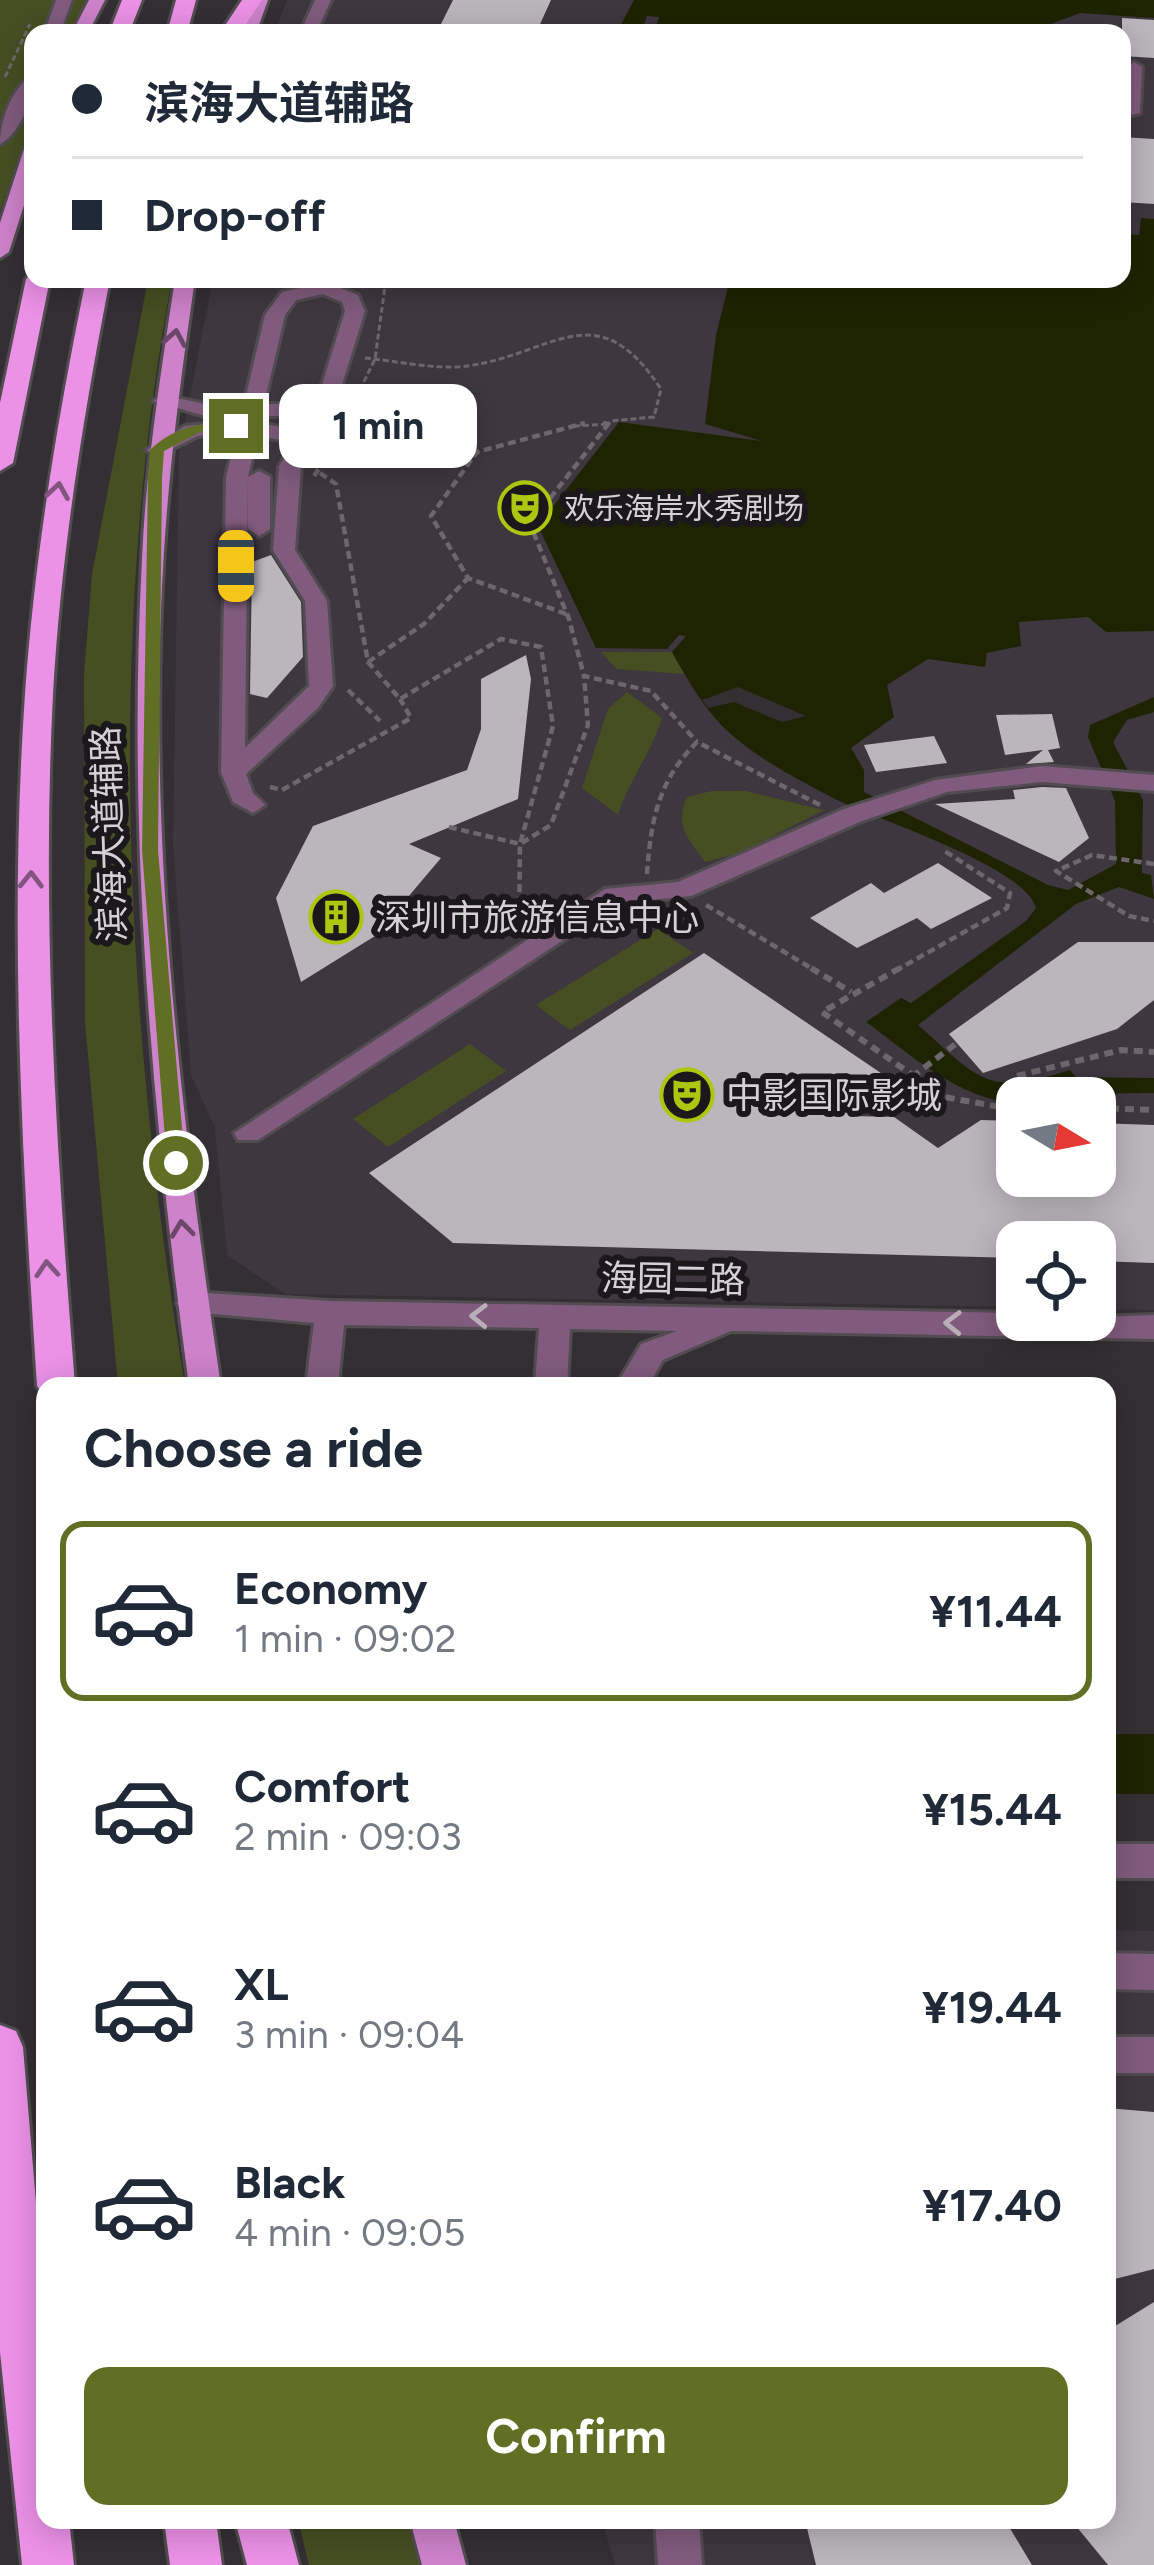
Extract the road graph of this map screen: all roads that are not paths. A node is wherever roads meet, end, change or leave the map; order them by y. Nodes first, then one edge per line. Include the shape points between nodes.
1 (256, 0) edge
2 (237, 24) edge
3 (24, 96) edge
4 (0, 139) edge
5 (24, 177) edge
6 (0, 252) edge
7 (36, 288) edge
8 (96, 288) edge
9 (183, 288) edge
10 (164, 401) junction
11 (324, 410) junction
12 (248, 418) junction
13 (309, 439) junction
14 (157, 450) junction
15 (0, 463) edge
16 (290, 466) junction
17 (249, 472) junction
18 (259, 529) dead end
19 (344, 608) dead end
20 (316, 612) junction
21 (235, 698) junction
22 (310, 703) junction
23 (233, 772) junction
24 (1153, 783) edge
25 (253, 805) dead end
26 (248, 1133) dead end
27 (192, 1303) junction
28 (330, 1313) junction
29 (554, 1317) junction
30 (753, 1319) junction
31 (1154, 1327) edge
32 (55, 1377) edge
33 (204, 1377) edge
34 (323, 1377) edge
35 (551, 1377) edge
36 (637, 1377) edge
37 (1116, 1861) edge
38 (1154, 1861) edge
39 (1116, 1971) edge
40 (1154, 1972) edge
41 (0, 2047) edge
42 (1116, 2055) edge
43 (1154, 2055) edge
44 (36, 2454) edge
45 (44, 2529) edge
46 (191, 2529) edge
47 (263, 2529) edge
48 (434, 2529) edge
49 (678, 2529) edge
50 (48, 2565) edge
51 (196, 2565) edge
52 (273, 2565) edge
53 (444, 2565) edge
54 (680, 2565) edge

1 - 2 highway
3 - 4 street
5 - 6 main road
7 - 15 highway
32 -> 8 highway via 30,949 32,788 56,502
10 -> 9 main road, 滨海大道辅路
10 - 12 street
10 - 14 main road, 滨海大道辅路
11 - 12 street
11 - 12 street via 355,311 351,298 325,288 289,296 275,315
11 - 13 street
12 - 13 street
12 - 14 street via 194,428
12 - 17 street
13 - 16 street
27 -> 14 main road, 滨海大道辅路 via 150,850
16 - 17 street
16 - 20 street via 284,550
17 - 18 street
17 - 21 street
19 - 20 street
20 - 22 street via 323,675
21 - 22 street via 266,711
21 - 23 street
22 - 23 street
23 - 25 street
24 - 26 street via 1092,774 991,777 908,794 682,890 614,895
27 - 28 street, 海园二路
27 - 33 main road, 滨海大道辅路
29 -> 28 street, 海园二路
28 - 34 street
29 - 30 street, 海园二路
29 - 35 street
31 -> 30 street, 海园二路
30 - 36 street via 652,1352
37 - 38 street
39 - 40 street
41 - 44 highway
42 - 43 street
45 - 50 highway
46 - 51 highway
47 - 52 highway
48 - 53 main road
49 - 54 street

